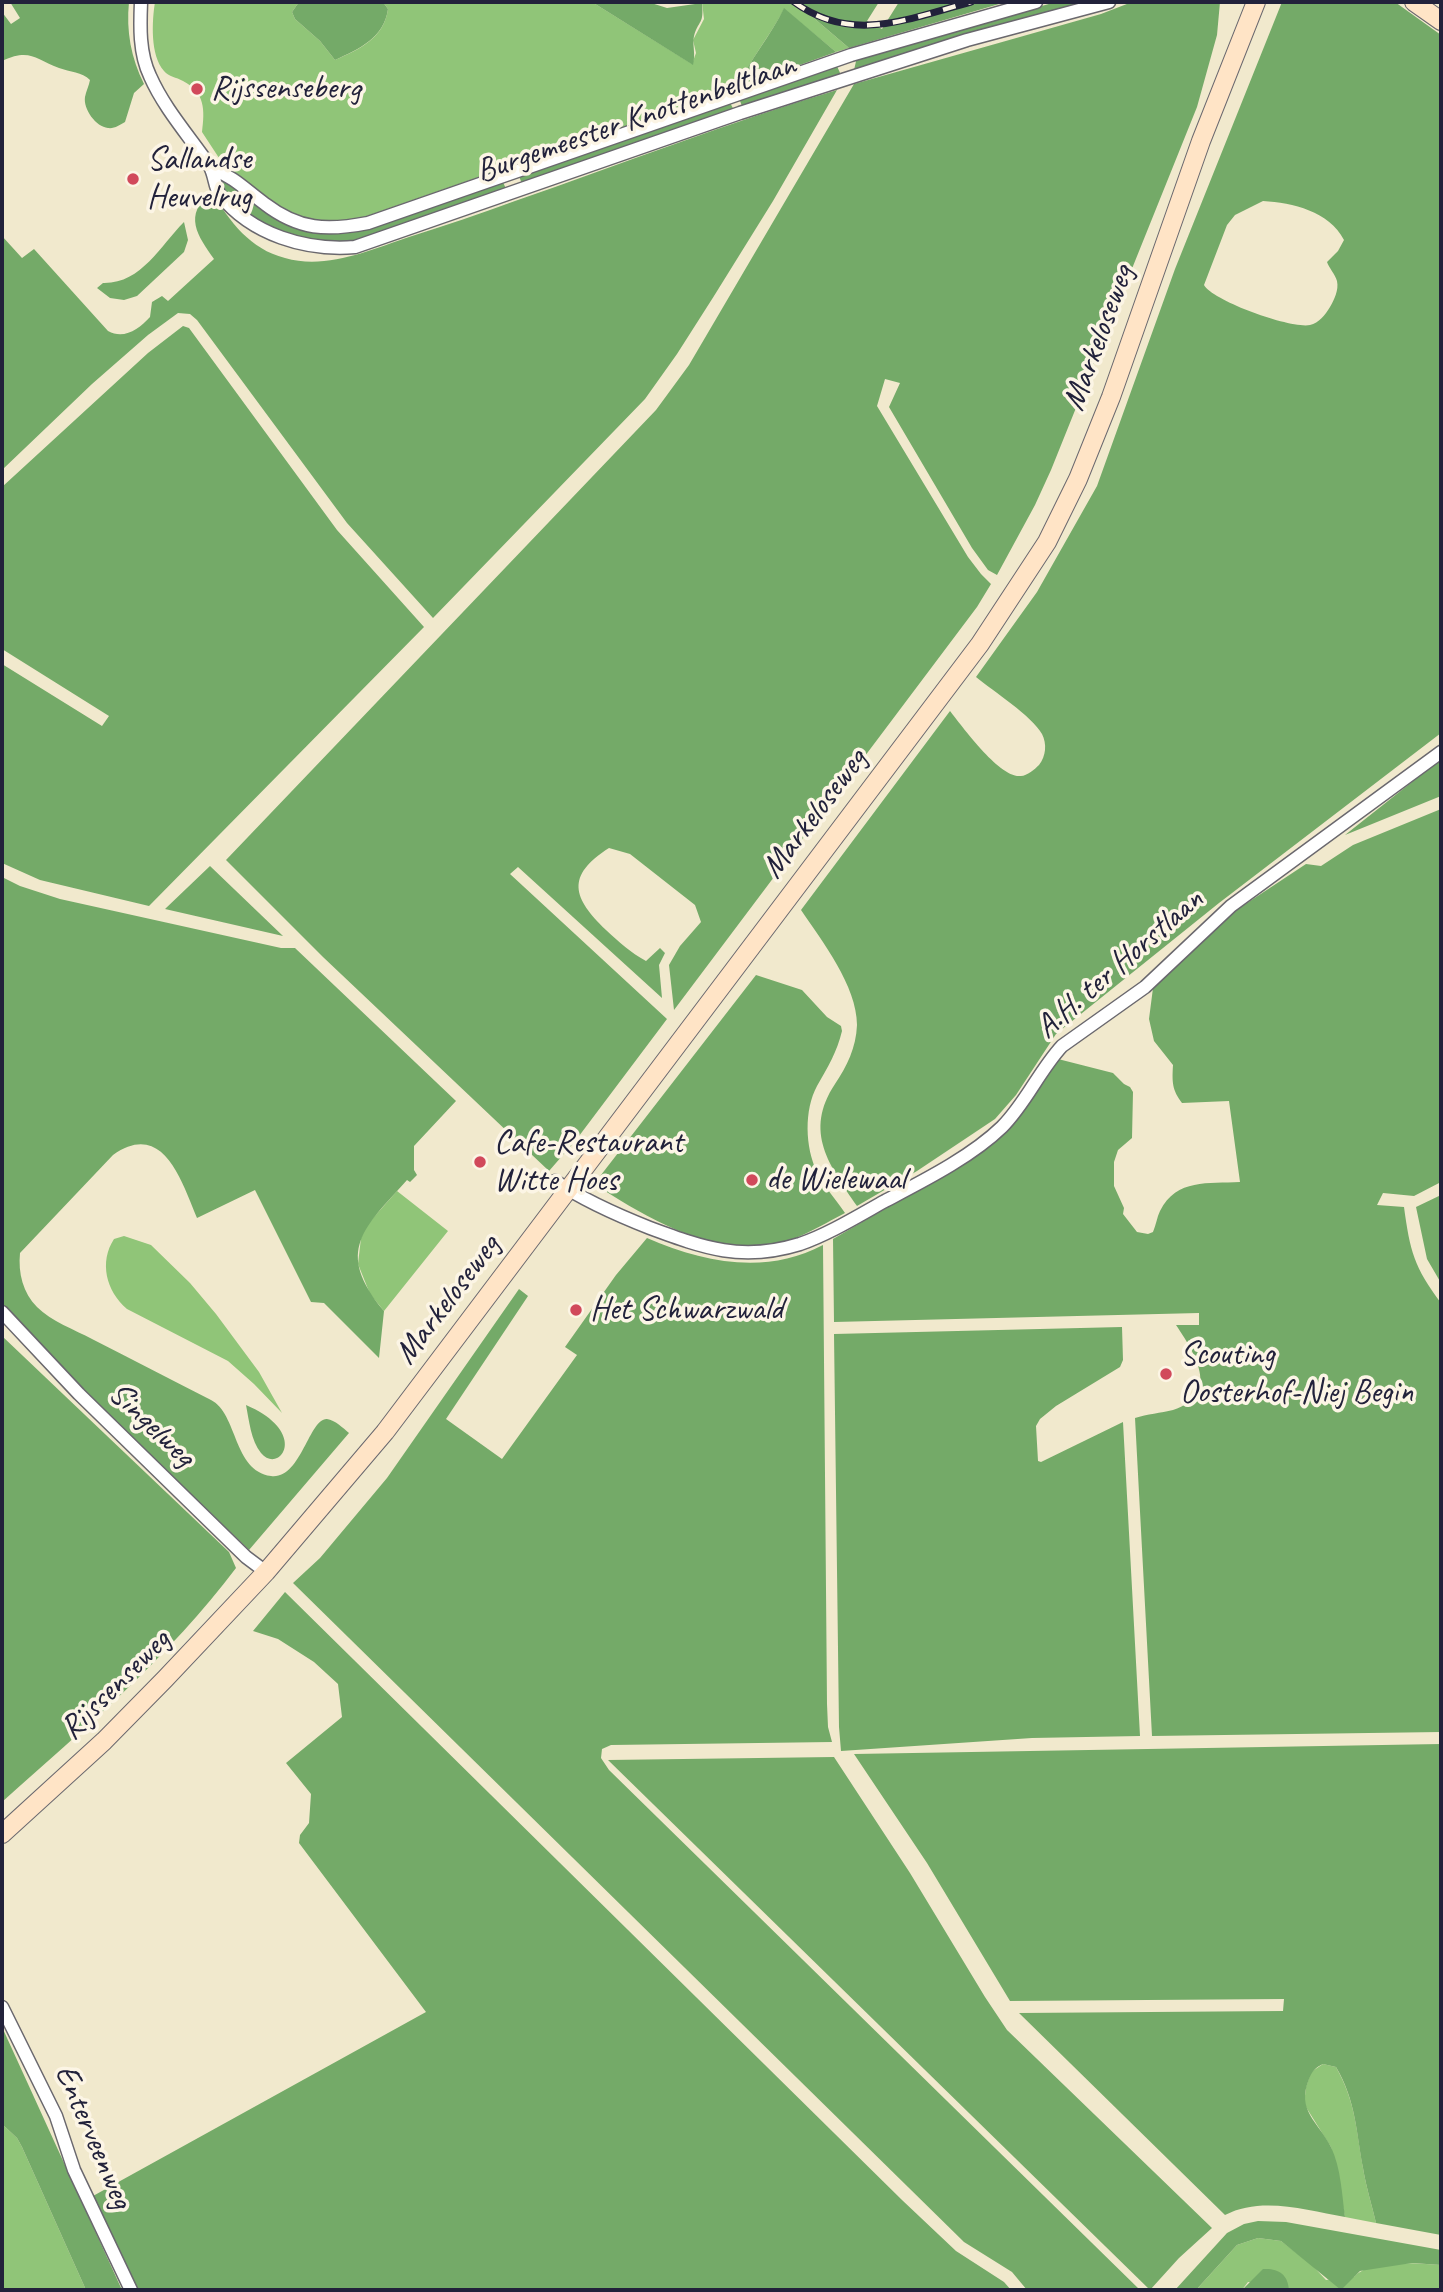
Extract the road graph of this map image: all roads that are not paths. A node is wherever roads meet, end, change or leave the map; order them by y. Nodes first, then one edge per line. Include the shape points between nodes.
1 (141, 2) edge
2 (1036, 2) edge
3 (1109, 2) edge
4 (1256, 2) edge
5 (1414, 2) edge
6 (1441, 21) edge
7 (211, 168) junction
8 (508, 175) junction
9 (514, 193) junction
10 (1441, 752) edge
11 (561, 1185) junction
12 (2, 1312) edge
13 (266, 1572) junction
14 (2, 1834) edge
15 (2, 2007) edge
16 (131, 2290) edge

1 - 7 street, Burgemeester Knottenbeltlaan via 140,36 149,75
2 - 8 street, Burgemeester Knottenbeltlaan via 851,55
3 - 9 street, Burgemeester Knottenbeltlaan via 954,44
4 - 11 main road, Markeloseweg via 1201,141 1111,397 1078,480 1046,542 980,644
5 - 6 main road
7 - 8 street, Burgemeester Knottenbeltlaan via 233,177 288,220 319,228 368,223
7 - 9 street, Burgemeester Knottenbeltlaan via 218,193 246,218 286,240 323,248 355,247
8 - 9 street
10 - 11 street, A.H. ter Horstlaan via 1231,906 1145,987 1062,1046 1012,1116 979,1146 830,1230 802,1243 761,1252 713,1250 616,1214
11 - 13 main road, Markeloseweg via 400,1413
12 - 13 street, Singelweg via 79,1394
13 - 14 main road, Rijssenseweg via 104,1741
15 - 16 street, Enterveenweg via 56,2116 74,2170

